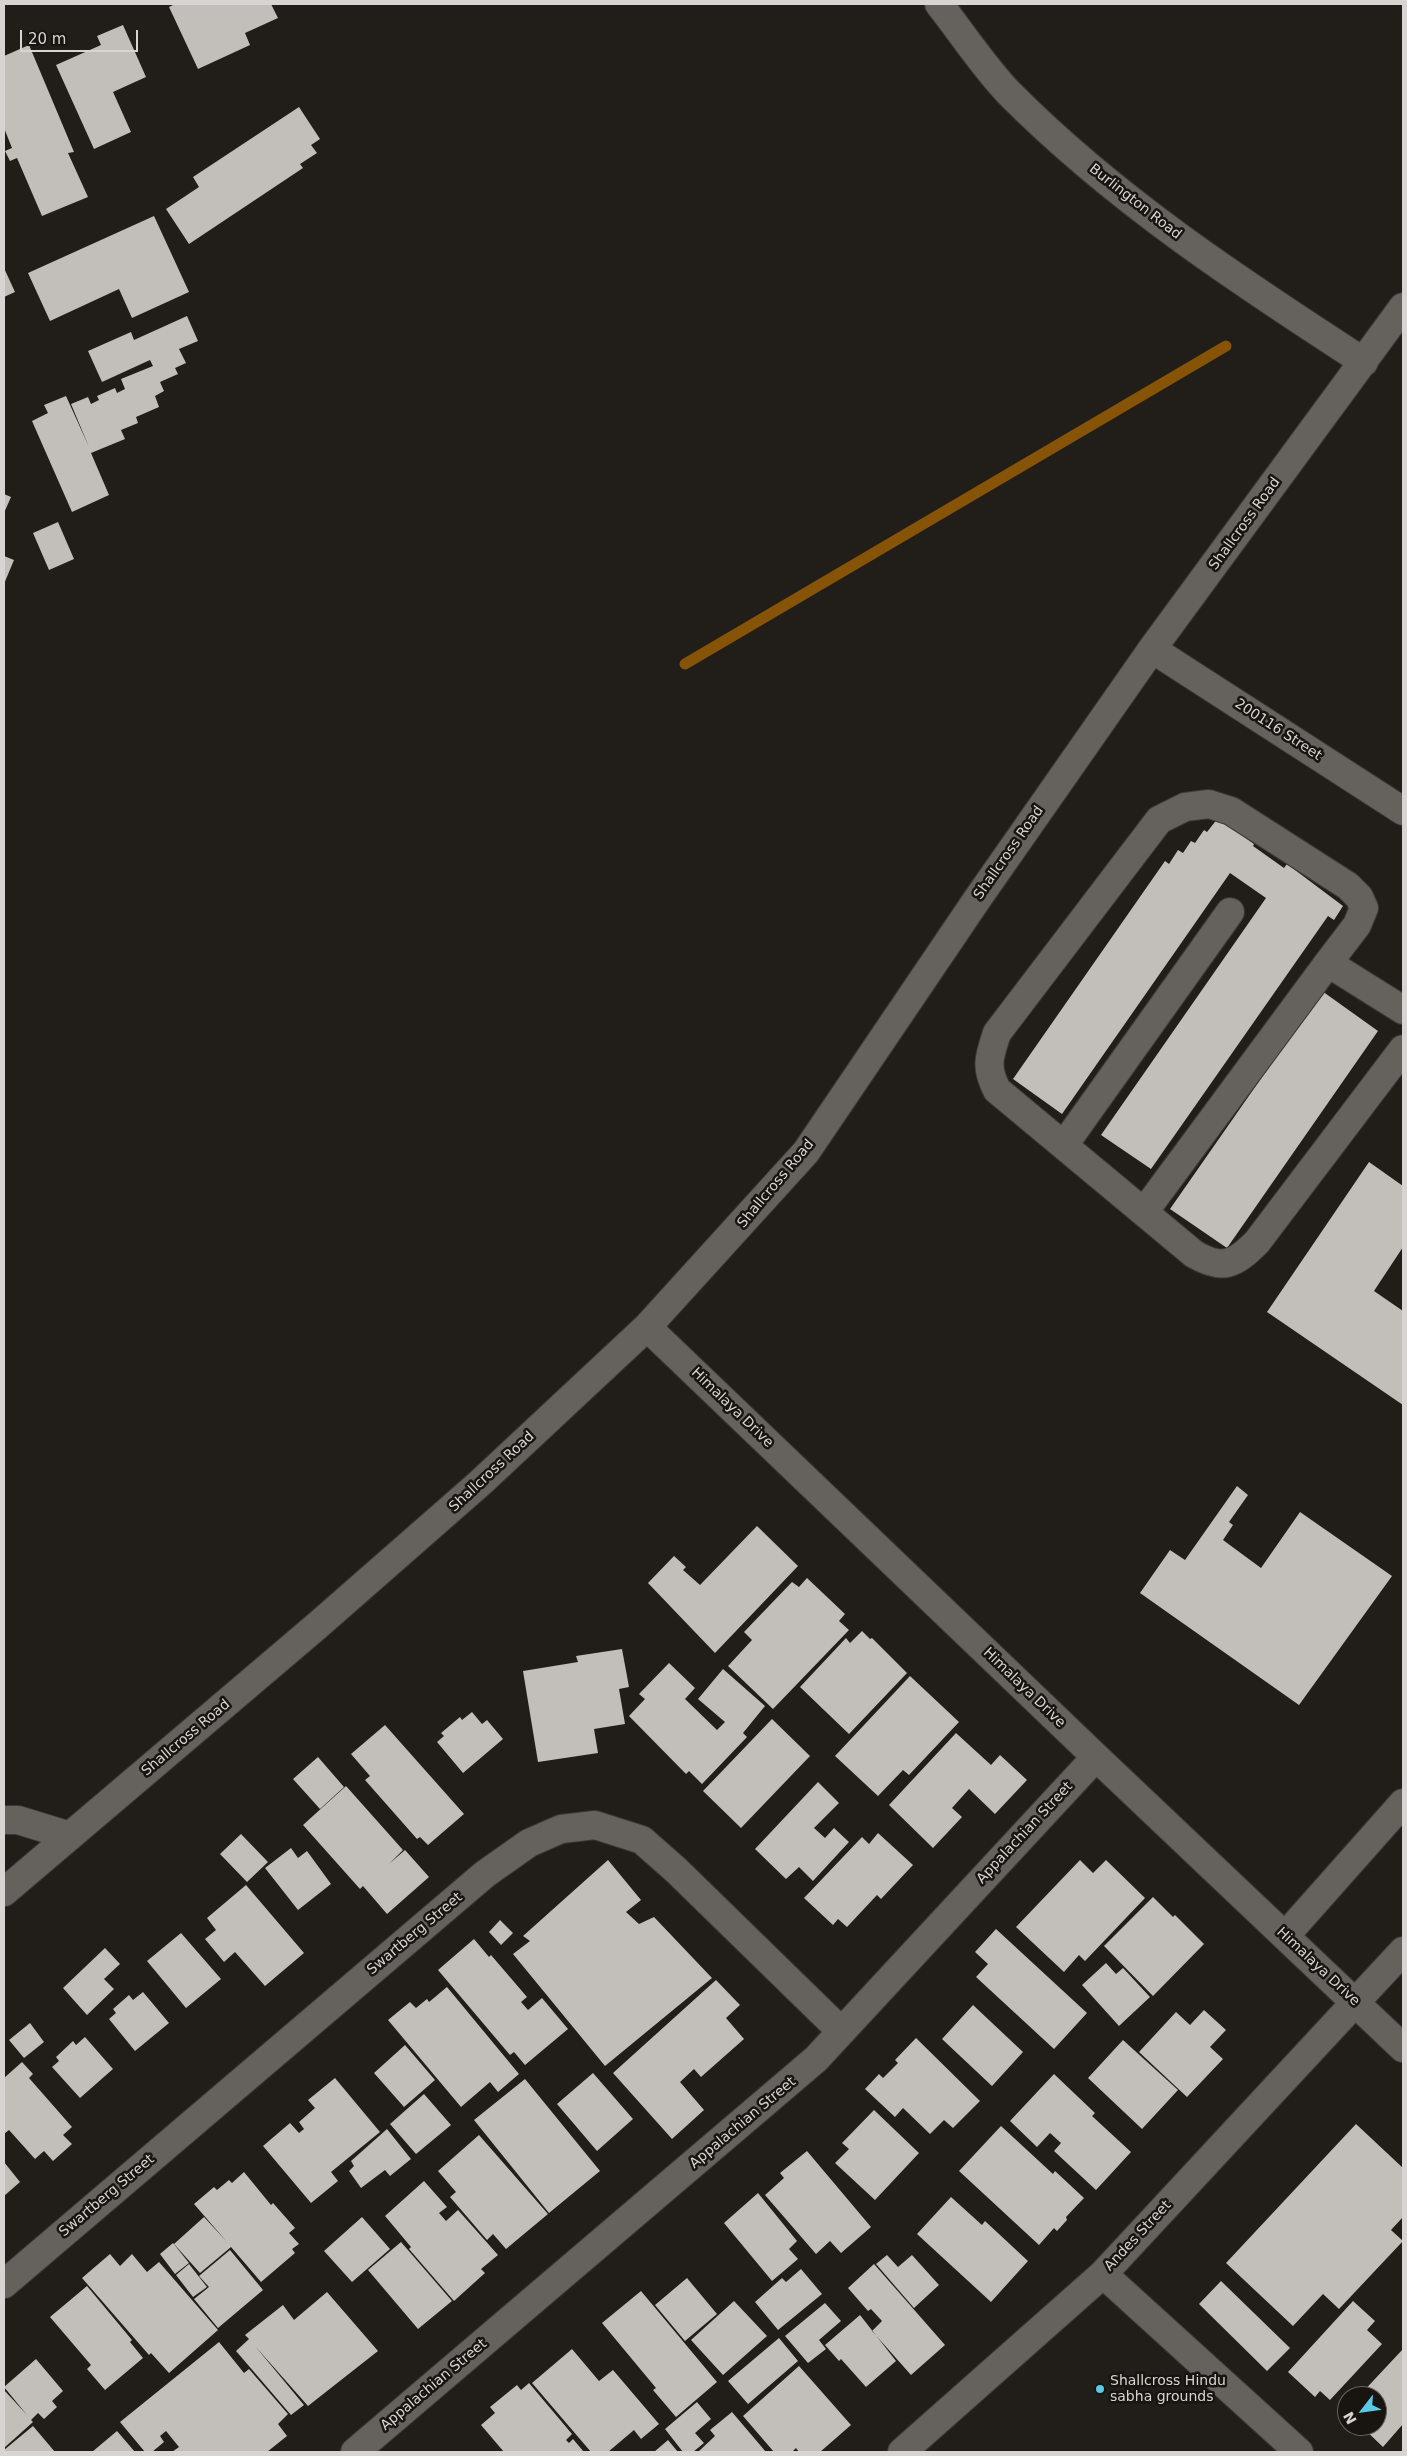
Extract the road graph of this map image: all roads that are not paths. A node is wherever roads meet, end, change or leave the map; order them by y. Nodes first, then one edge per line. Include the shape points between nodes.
1 (939, 4) edge
2 (1403, 307) edge
3 (1364, 362) junction
4 (1152, 649) junction
5 (1403, 811) edge
6 (1230, 912) dead end
7 (1328, 963) junction
8 (1403, 1010) edge
9 (1403, 1049) edge
10 (1064, 1145) junction
11 (1144, 1212) junction
12 (647, 1327) junction
13 (1096, 1757) junction
14 (1403, 1804) edge
15 (4, 1820) edge
16 (70, 1836) junction
17 (4, 1892) edge
18 (1284, 1936) junction
19 (1403, 1951) edge
20 (1355, 2002) junction
21 (842, 2031) junction
22 (1403, 2048) edge
23 (1103, 2274) junction
24 (4, 2284) edge
25 (355, 2452) edge
26 (902, 2452) edge
27 (1299, 2452) edge

1 - 3 street, Burlington Road via 1008,91 1091,170 1235,278
2 - 3 street, Shallcross Road
3 - 4 street, Shallcross Road
4 - 5 street, 200116 Street
4 - 12 street, Shallcross Road via 806,1152
6 - 10 street
7 - 8 street
7 - 10 street via 1357,925 1364,908 1348,886 1231,811 1208,804 1184,807 1159,820 997,1033 989,1056 989,1074 997,1090
7 - 11 street
9 - 11 street via 1257,1242 1240,1259 1210,1264
10 - 11 street
12 - 13 street, Himalaya Drive
12 - 16 street, Shallcross Road via 480,1484
13 - 18 street, Himalaya Drive
13 - 21 street, Appalachian Street
14 - 18 street
15 - 16 street via 18,1820
16 - 17 street, Shallcross Road
18 - 20 street, Himalaya Drive
19 - 20 street, Andes Street
20 - 22 street, Himalaya Drive
20 - 23 street, Andes Street
21 - 24 street, Swartberg Street via 642,1840 595,1826 561,1829 529,1843 485,1874
21 - 25 street, Appalachian Street via 790,2083
23 - 26 street, Andes Street
23 - 27 street

